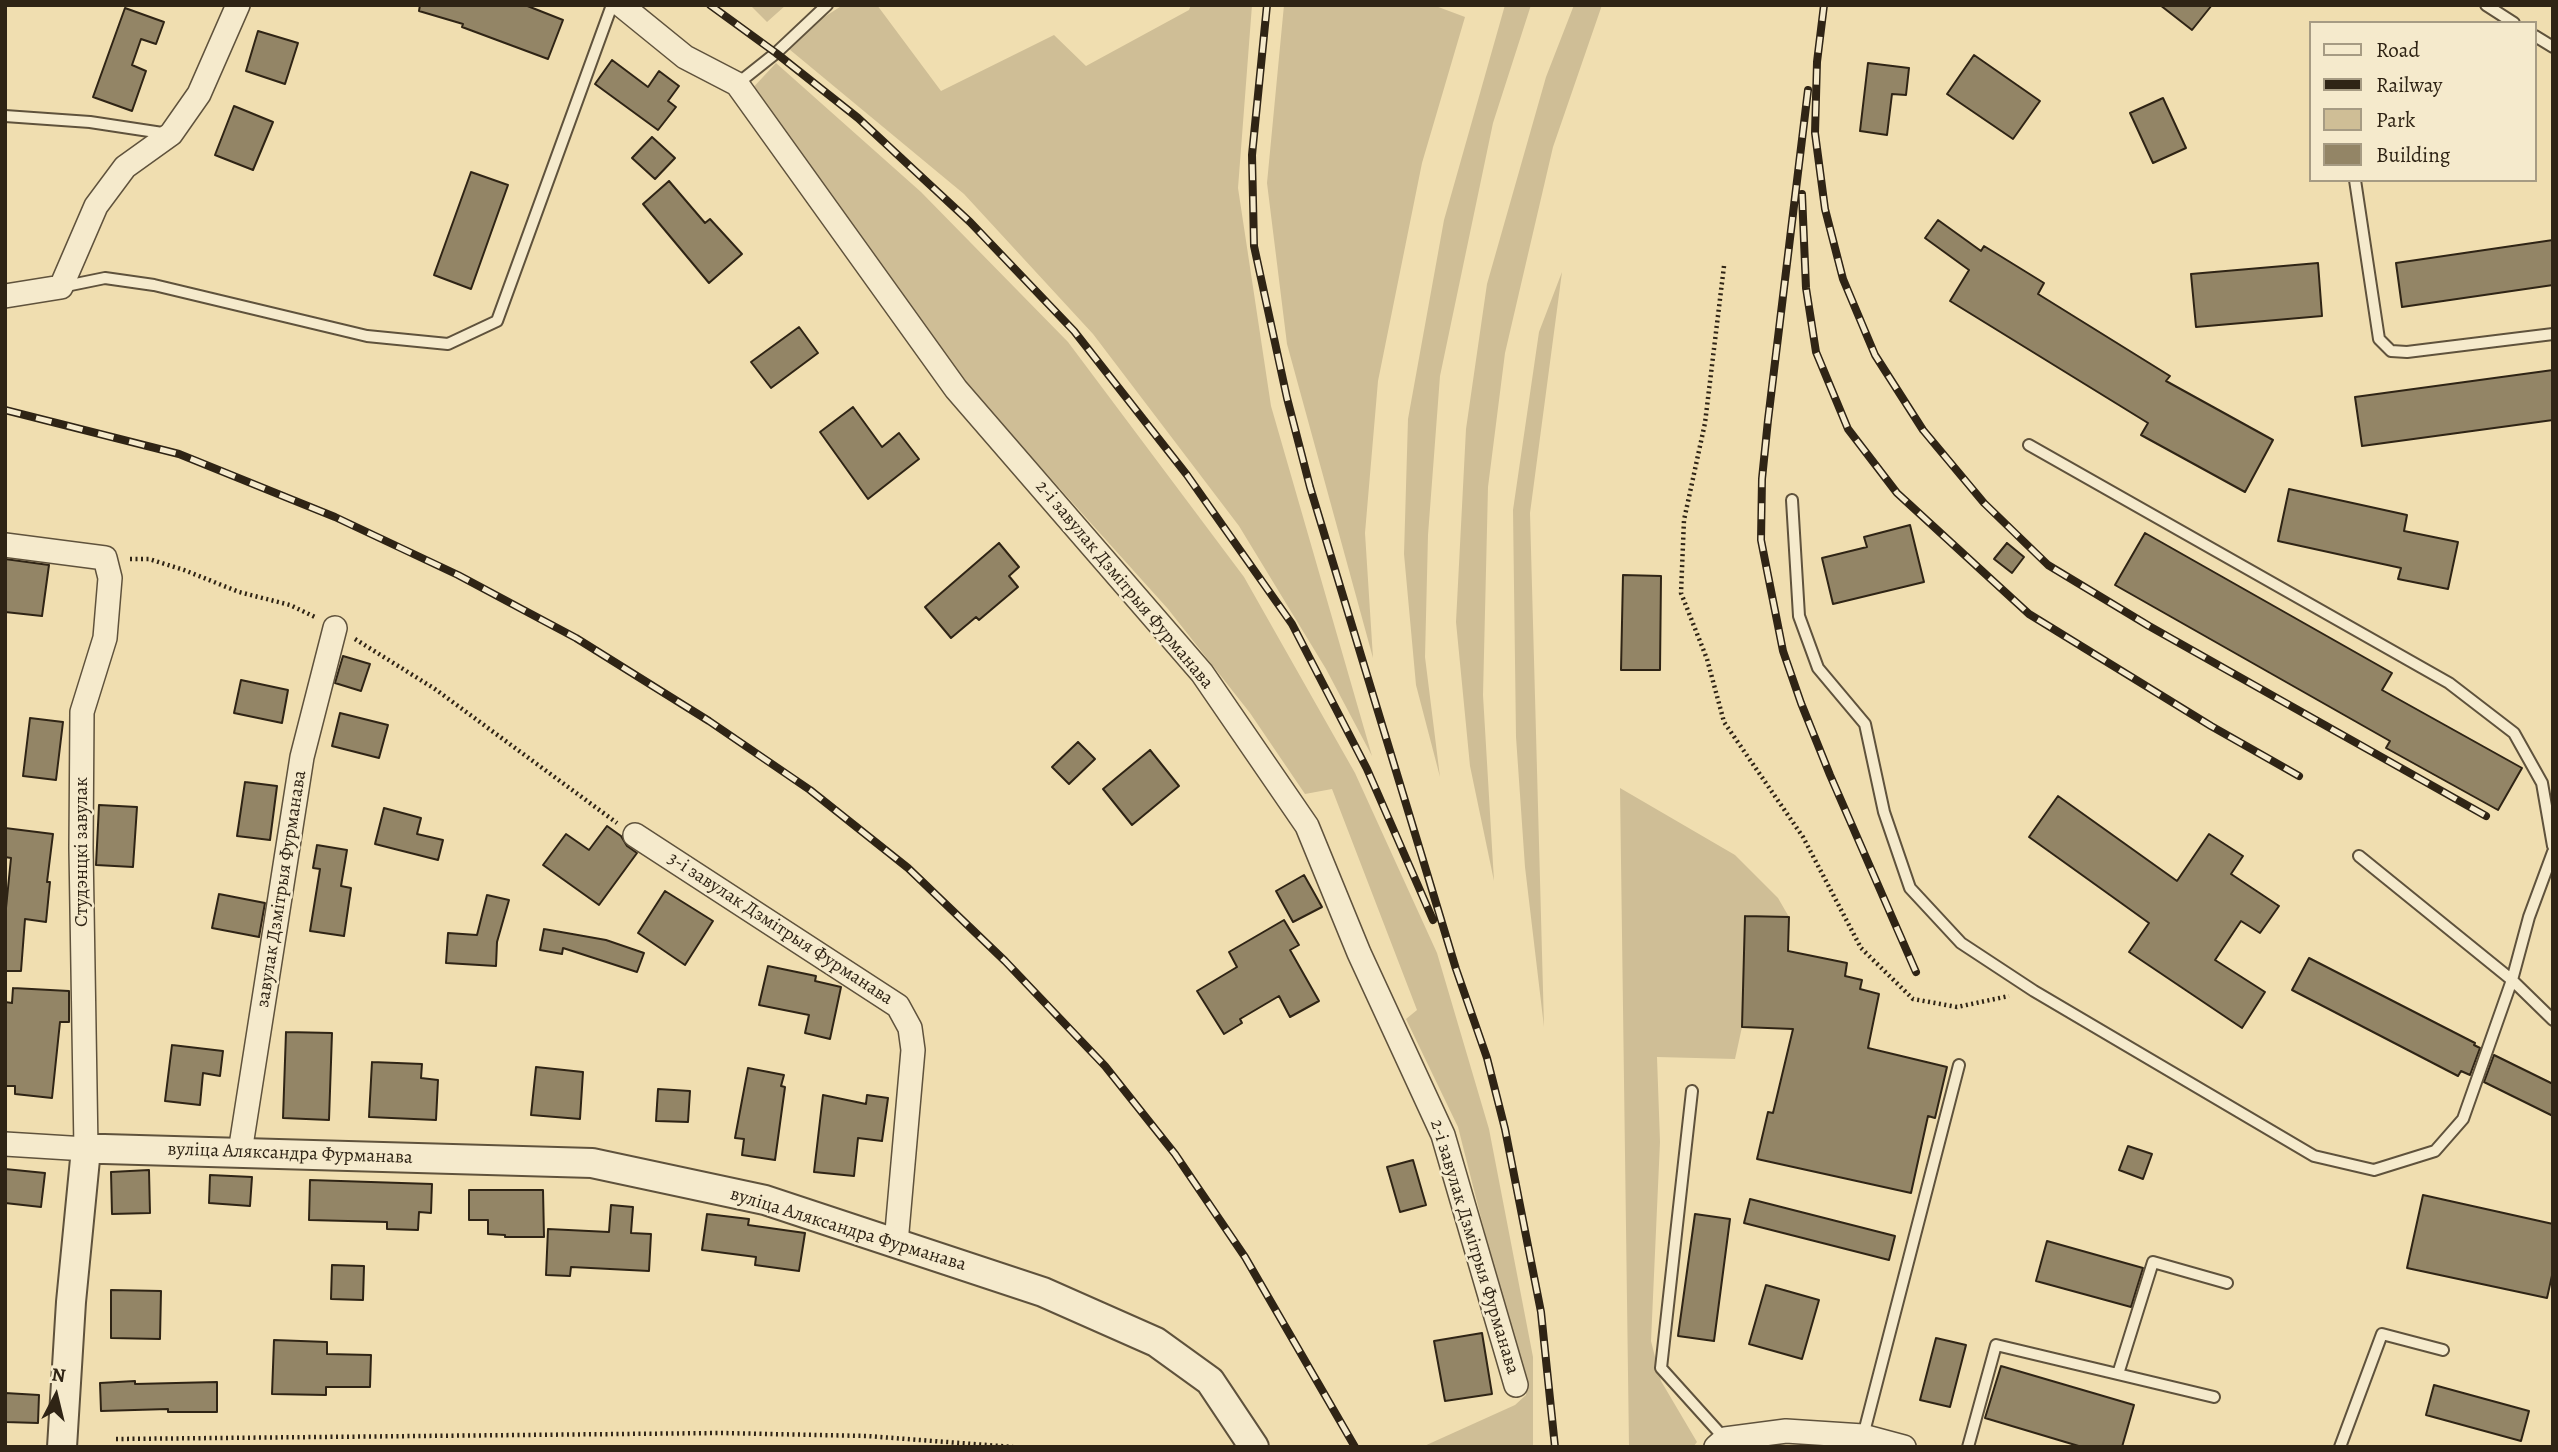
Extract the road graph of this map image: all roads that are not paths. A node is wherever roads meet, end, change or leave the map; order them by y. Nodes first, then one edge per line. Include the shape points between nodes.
1 (237, 5) edge
2 (612, 5) edge
3 (621, 5) edge
4 (827, 5) edge
5 (2486, 5) edge
6 (2511, 21) edge
7 (2537, 37) edge
8 (2553, 47) edge
9 (737, 84) junction
10 (5, 116) edge
11 (171, 134) junction
12 (2355, 182) edge
13 (61, 287) junction
14 (5, 296) edge
15 (2553, 334) edge
16 (2029, 445) dead end
17 (1792, 500) dead end
18 (5, 545) edge
19 (335, 628) road end
20 (635, 835) road end
21 (2553, 846) edge
22 (2553, 852) edge
23 (2359, 856) dead end
24 (2512, 980) junction
25 (2553, 1020) edge
26 (1959, 1065) dead end
27 (1692, 1091) dead end
28 (5, 1144) edge
29 (86, 1149) junction
30 (240, 1152) junction
31 (896, 1243) junction
32 (2227, 1283) dead end
33 (2443, 1350) dead end
34 (2118, 1374) junction
35 (1516, 1385) dead end
36 (2214, 1397) dead end
37 (1863, 1437) junction
38 (1720, 1443) edge
39 (2343, 1446) edge
40 (62, 1447) edge
41 (1254, 1447) edge
42 (1904, 1447) edge
43 (1968, 1447) edge

1 - 11 street via 199,94
2 - 13 lane via 498,321 448,344 435,343 366,336 154,285 105,278
3 - 9 street, 2-і завулак Дзмітрыя Фурманава via 685,57
4 - 9 lane
5 - 6 lane
7 - 8 lane
9 - 35 street, 2-і завулак Дзмітрыя Фурманава via 956,389 1202,673 1307,826 1359,953 1443,1135
10 - 11 lane
11 - 13 street via 125,167 96,206
12 - 15 lane via 2379,339 2391,351
13 - 14 street
16 - 21 lane via 2449,683 2514,733 2542,783
17 - 24 lane via 1798,616 1818,668 1865,724 1884,812 1910,888 1961,943 2314,1156 2374,1170 2435,1152 2463,1119
18 - 29 street, Студэнцкі завулак via 105,558 110,578 105,638 82,712
19 - 30 street, завулак Дзмітрыя Фурманава via 302,757
20 - 31 street, 3-і завулак Дзмітрыя Фурманава via 898,1006 910,1028 913,1049
22 - 24 lane
23 - 24 lane
24 - 25 lane
26 - 37 lane
27 - 38 lane via 1661,1368
28 - 29 street, вуліца Аляксандра Фурманава
29 - 30 street, вуліца Аляксандра Фурманава
29 - 40 street
30 - 31 street, вуліца Аляксандра Фурманава via 592,1163 765,1200
31 - 41 street, вуліца Аляксандра Фурманава via 1043,1292 1156,1342 1210,1381
32 - 34 lane via 2153,1262
33 - 39 lane via 2382,1334
34 - 36 lane
34 - 43 lane via 1996,1345
37 - 38 street via 1786,1431
37 - 42 street

